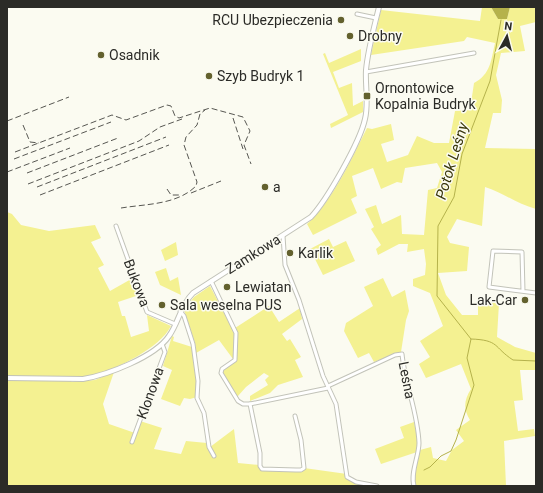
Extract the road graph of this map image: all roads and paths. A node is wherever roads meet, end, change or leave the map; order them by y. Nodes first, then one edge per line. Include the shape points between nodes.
1 (379, 7) edge
2 (357, 14) dead end
3 (376, 18) junction
4 (474, 53) dead end
5 (366, 72) junction
6 (116, 226) dead end
7 (283, 236) junction
8 (211, 281) junction
9 (523, 291) junction
10 (536, 292) edge
11 (180, 311) junction
12 (175, 324) junction
13 (162, 344) junction
14 (7, 378) edge
15 (328, 387) junction
16 (250, 404) junction
17 (294, 416) dead end
18 (132, 442) dead end
19 (214, 456) dead end
20 (377, 486) edge
21 (414, 486) edge

1 - 3 street, Zamkowa
2 - 3 street
3 - 5 street, Zamkowa
4 - 5 street
5 - 7 street, Zamkowa via 367,111 355,147 314,214
6 - 12 street, Bukowa via 147,312
7 - 8 street, Zamkowa
7 - 15 street via 285,265
8 - 11 street, Zamkowa via 193,293
8 - 16 street via 236,333 235,360 222,369 221,373 238,401
9 - 9 street via 522,252 494,251 489,287
9 - 10 street
11 - 12 street, Zamkowa
11 - 19 street via 193,344 198,381 197,398 204,413 209,447
12 - 13 street, Zamkowa
13 - 14 street, Zamkowa via 139,358 83,380
13 - 18 street, Klonowa via 165,352
15 - 16 street
15 - 20 street via 338,414 348,477 356,482
15 - 21 street, Leśna via 402,354 418,436 419,449
16 - 17 street via 262,469 304,468 301,440

